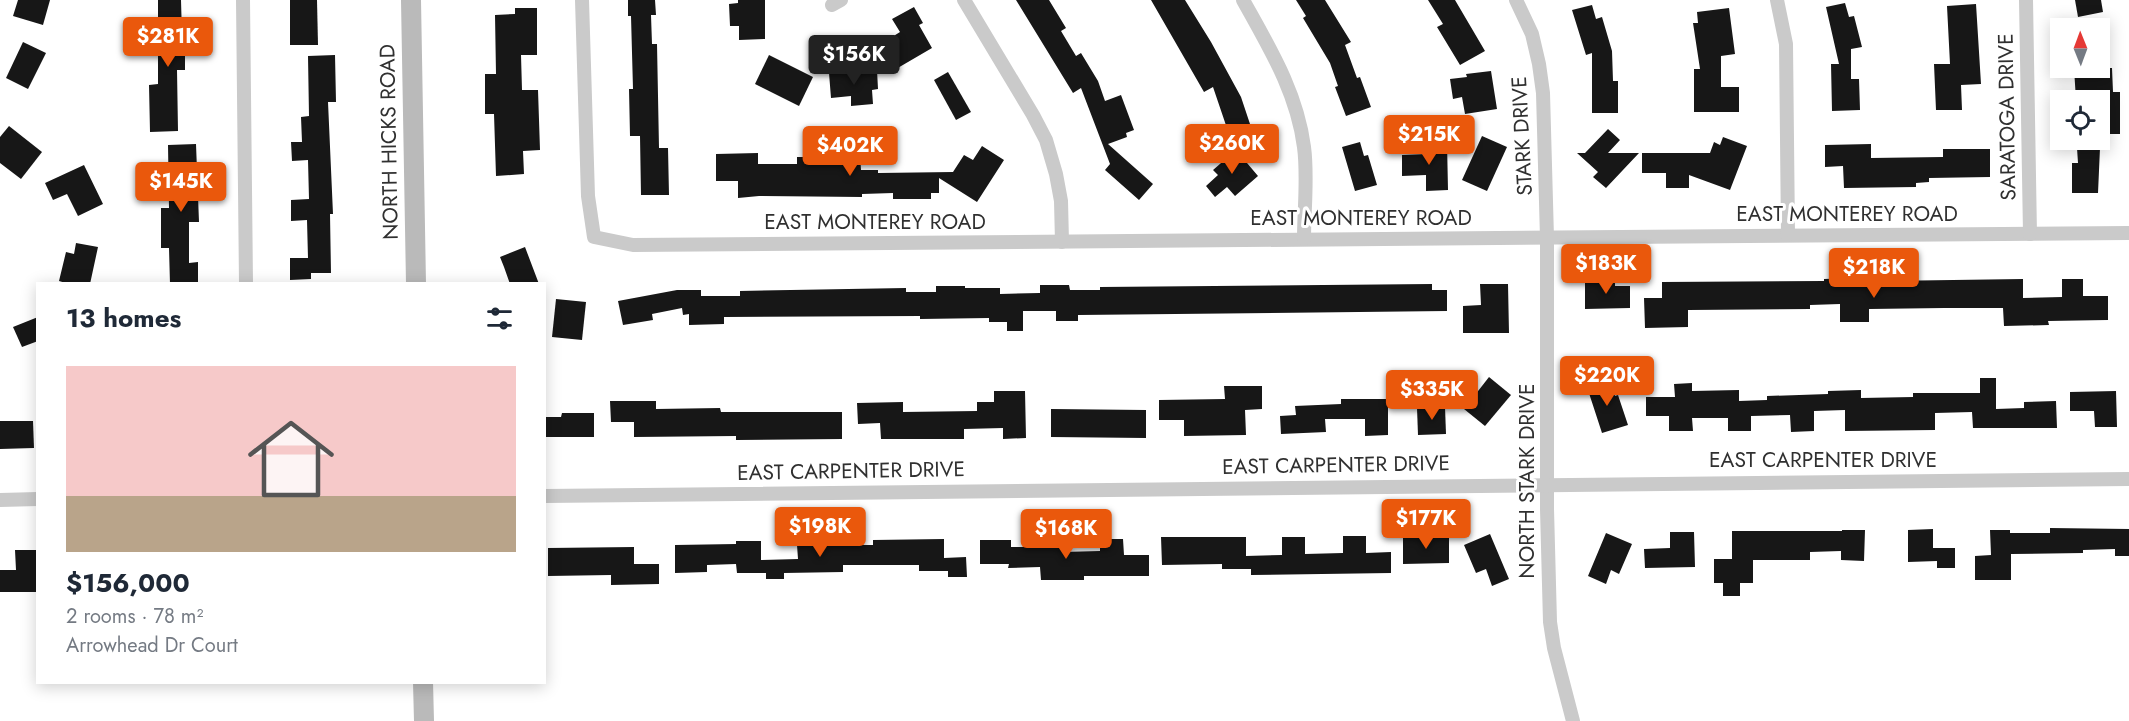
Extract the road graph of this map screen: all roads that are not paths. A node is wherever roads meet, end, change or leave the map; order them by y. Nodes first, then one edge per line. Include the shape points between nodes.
1 (243, 0) edge
2 (411, 0) edge
3 (582, 0) edge
4 (964, 0) edge
5 (1243, 0) edge
6 (1516, 0) edge
7 (1777, 0) edge
8 (2026, 0) edge
9 (2129, 233) edge
10 (2030, 234) junction
11 (1788, 235) junction
12 (1547, 237) junction
13 (1304, 239) junction
14 (1062, 242) junction
15 (246, 282) edge
16 (416, 282) edge
17 (2129, 479) edge
18 (1548, 484) junction
19 (546, 496) edge
20 (0, 500) edge
21 (36, 500) edge
22 (423, 684) edge
23 (424, 721) edge
24 (1573, 721) edge

1 - 15 street
2 - 16 main road, NORTH HICKS ROAD
3 - 14 street, EAST MONTEREY ROAD via 588,196 594,237 633,245
4 - 14 street via 1046,140 1056,174
5 - 13 street via 1279,65 1296,108 1305,149
6 - 12 street, STARK DRIVE via 1532,34 1543,93
7 - 11 street via 1786,44
8 - 10 street, SARATOGA DRIVE
9 - 10 street, EAST MONTEREY ROAD
10 - 11 street, EAST MONTEREY ROAD
11 - 12 street, EAST MONTEREY ROAD
12 - 13 street, EAST MONTEREY ROAD
12 - 18 street, NORTH STARK DRIVE
13 - 14 street, EAST MONTEREY ROAD
17 - 18 street, EAST CARPENTER DRIVE
18 - 19 street, EAST CARPENTER DRIVE
18 - 24 street, NORTH STARK DRIVE via 1551,634
20 - 21 street
22 - 23 main road

